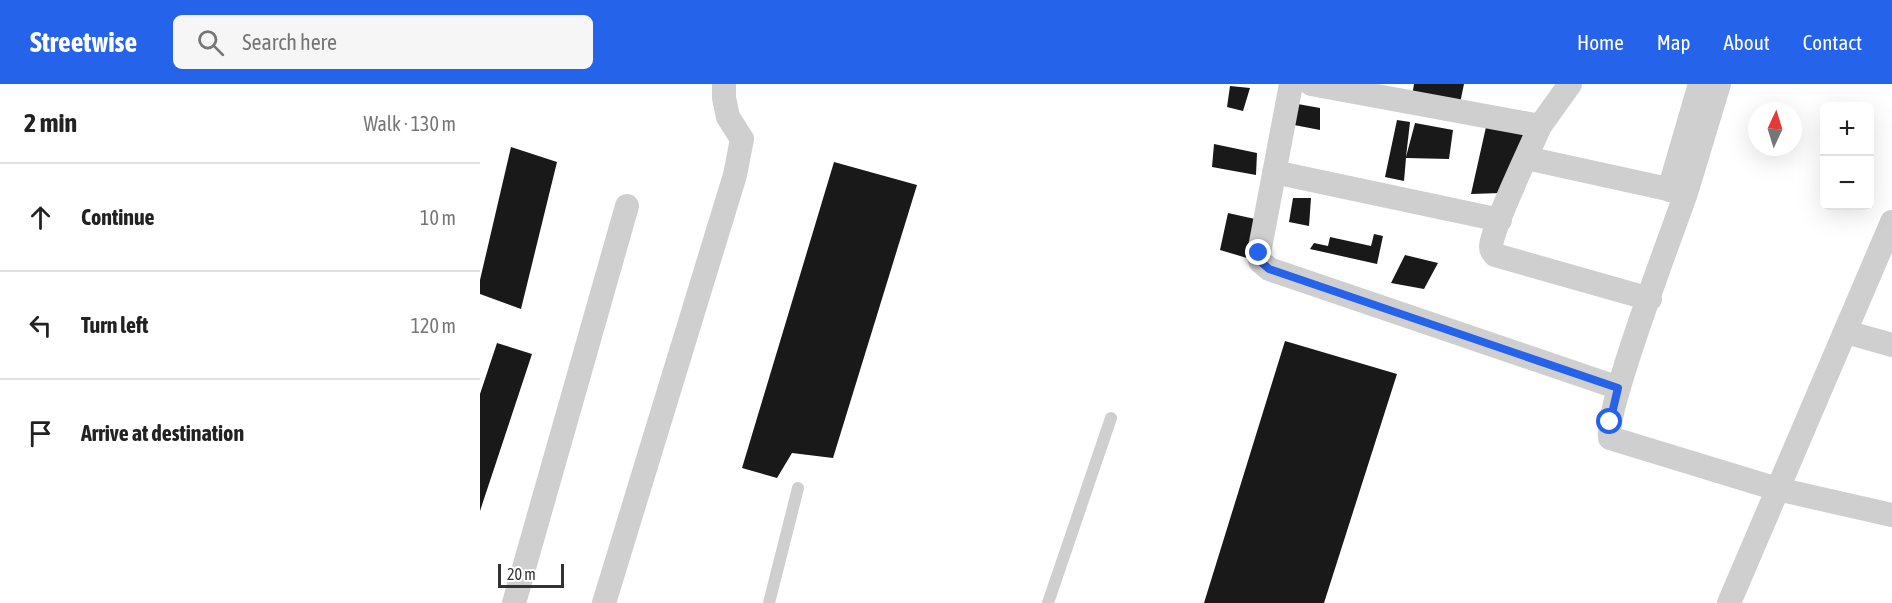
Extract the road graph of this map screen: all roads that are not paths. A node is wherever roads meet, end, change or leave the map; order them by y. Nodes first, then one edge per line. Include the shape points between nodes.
1 (724, 84) edge
2 (1291, 84) edge
3 (1311, 84) edge
4 (1569, 84) edge
5 (1700, 84) edge
6 (1719, 84) edge
7 (1540, 126) junction
8 (1527, 158) junction
9 (1274, 172) junction
10 (1677, 192) junction
11 (627, 206) dead end
12 (1500, 220) junction
13 (1892, 222) edge
14 (1650, 299) junction
15 (1846, 332) junction
16 (1892, 345) edge
17 (1618, 388) junction
18 (1111, 418) dead end
19 (798, 488) dead end
20 (1777, 489) junction
21 (1892, 515) edge
22 (514, 603) edge
23 (604, 603) edge
24 (769, 603) edge
25 (1048, 603) edge
26 (1729, 603) edge

1 - 23 street via 728,117 742,139 735,175
2 - 9 street
3 - 7 street
4 - 7 street
5 - 10 street
6 - 10 street
7 - 8 street
8 - 10 street
8 - 12 street
9 - 12 street
9 - 17 street via 1259,253 1260,261 1269,269
10 - 14 street
11 - 22 street
12 - 14 street via 1491,246 1495,255
13 - 15 street
14 - 17 street
15 - 16 street
15 - 20 street
17 - 20 street via 1610,438
18 - 25 lane
19 - 24 lane
20 - 21 street
20 - 26 street

